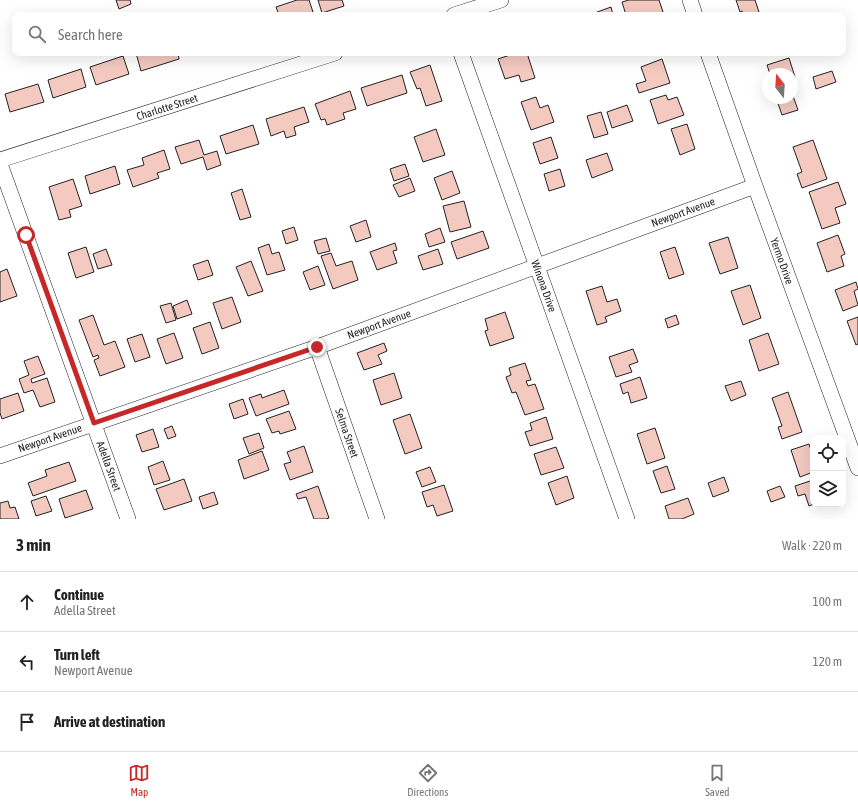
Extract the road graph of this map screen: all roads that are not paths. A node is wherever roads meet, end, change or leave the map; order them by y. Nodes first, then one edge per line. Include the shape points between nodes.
1 (501, 0) edge
2 (690, 0) edge
3 (463, 12) edge
4 (694, 12) edge
5 (325, 56) edge
6 (461, 56) edge
7 (709, 56) edge
8 (0, 160) edge
9 (0, 164) edge
10 (755, 186) junction
11 (536, 266) junction
12 (317, 347) junction
13 (94, 423) junction
14 (0, 456) edge
15 (858, 468) edge
16 (128, 519) edge
17 (377, 519) edge
18 (627, 519) edge

1 - 3 street
2 - 4 street
5 - 8 street, Charlotte Street
6 - 11 street, Winona Drive
7 - 10 street, Yermo Drive
9 - 13 street, Adella Street
10 - 11 street, Newport Avenue
10 - 15 street, Yermo Drive
11 - 12 street, Newport Avenue
11 - 18 street, Winona Drive
12 - 13 street, Newport Avenue
12 - 17 street, Selma Street
13 - 14 street, Newport Avenue
13 - 16 street, Adella Street

